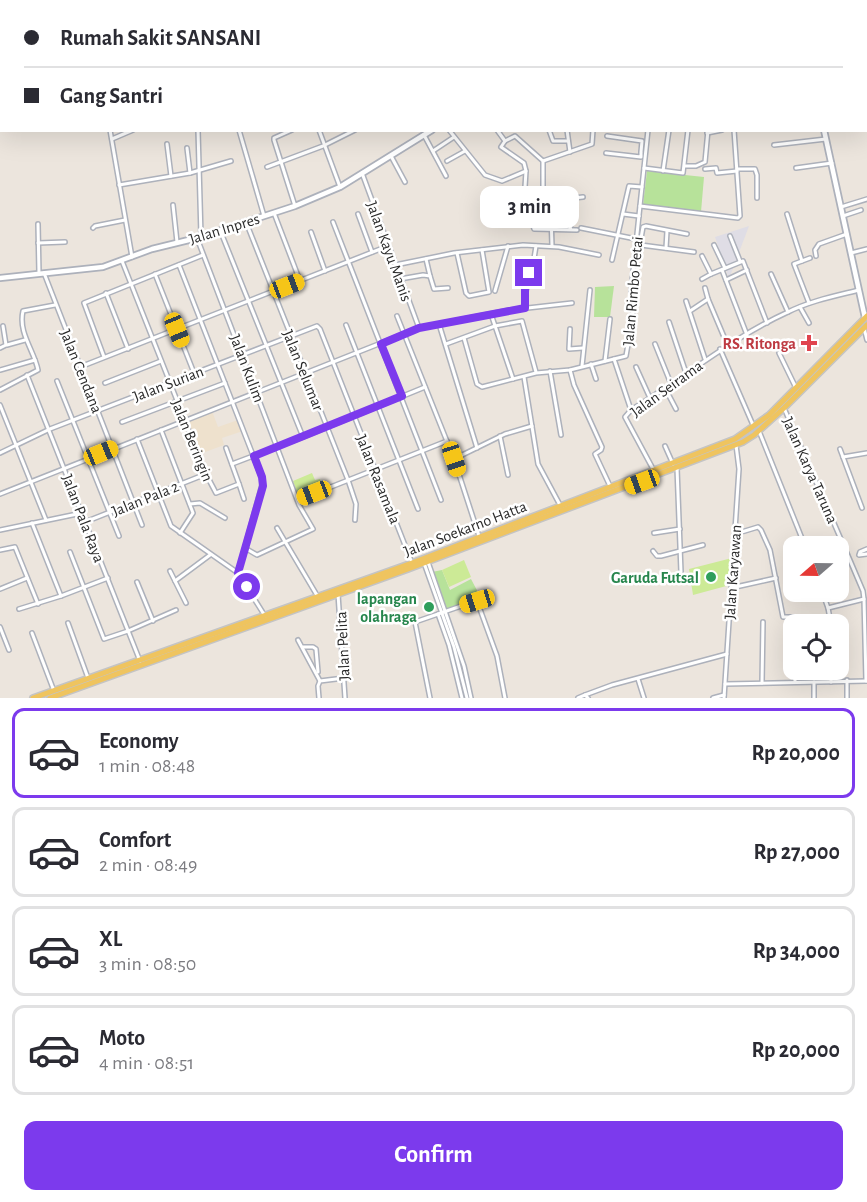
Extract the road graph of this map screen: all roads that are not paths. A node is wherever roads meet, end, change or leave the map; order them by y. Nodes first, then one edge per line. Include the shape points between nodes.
1 (110, 132) edge
2 (128, 132) edge
3 (198, 132) edge
4 (240, 132) edge
5 (288, 132) edge
6 (320, 132) edge
7 (344, 132) edge
8 (352, 132) edge
9 (429, 132) edge
10 (451, 132) edge
11 (498, 132) edge
12 (550, 132) edge
13 (567, 132) edge
14 (593, 132) edge
15 (648, 132) edge
16 (669, 132) edge
17 (688, 132) edge
18 (707, 132) edge
19 (734, 132) edge
20 (824, 132) edge
21 (424, 135) junction
22 (345, 136) junction
23 (454, 136) junction
24 (607, 136) dead end
25 (112, 139) junction
26 (826, 139) junction
27 (505, 141) junction
28 (568, 141) junction
29 (167, 144) dead end
30 (774, 145) dead end
31 (323, 146) junction
32 (187, 148) dead end
33 (433, 151) junction
34 (465, 151) junction
35 (643, 152) junction
36 (570, 153) junction
37 (606, 153) dead end
38 (391, 156) junction
39 (231, 161) dead end
40 (447, 161) dead end
41 (543, 161) junction
42 (280, 162) junction
43 (832, 163) junction
44 (685, 166) junction
45 (267, 167) dead end
46 (644, 168) junction
47 (796, 168) dead end
48 (705, 169) dead end
49 (199, 170) junction
50 (737, 170) junction
51 (526, 171) junction
52 (663, 171) junction
53 (190, 173) junction
54 (362, 173) junction
55 (171, 176) junction
56 (446, 176) dead end
57 (405, 182) dead end
58 (119, 185) junction
59 (543, 186) dead end
60 (340, 187) junction
61 (525, 187) dead end
62 (642, 187) junction
63 (583, 197) dead end
64 (574, 198) junction
65 (757, 198) dead end
66 (525, 199) junction
67 (867, 199) edge
68 (517, 200) dead end
69 (173, 205) dead end
70 (295, 206) junction
71 (640, 207) junction
72 (841, 207) junction
73 (861, 210) dead end
74 (274, 213) junction
75 (623, 213) junction
76 (358, 214) dead end
77 (787, 214) dead end
78 (551, 215) junction
79 (573, 215) junction
80 (264, 216) junction
81 (530, 216) junction
82 (639, 216) junction
83 (843, 216) junction
84 (125, 220) junction
85 (246, 222) junction
86 (333, 222) dead end
87 (38, 224) dead end
88 (93, 228) dead end
89 (552, 229) junction
90 (220, 230) junction
91 (570, 230) junction
92 (667, 231) junction
93 (311, 232) dead end
94 (687, 234) dead end
95 (847, 234) junction
96 (617, 236) junction
97 (730, 236) dead end
98 (199, 237) junction
99 (65, 242) dead end
100 (177, 242) junction
101 (38, 243) junction
102 (637, 243) junction
103 (536, 245) junction
104 (714, 245) dead end
105 (388, 246) junction
106 (508, 246) junction
107 (552, 246) junction
108 (666, 248) junction
109 (867, 249) edge
110 (482, 250) junction
111 (372, 252) junction
112 (694, 252) dead end
113 (457, 253) junction
114 (851, 253) junction
115 (203, 255) junction
116 (599, 255) dead end
117 (702, 256) dead end
118 (816, 256) dead end
119 (132, 257) junction
120 (810, 258) dead end
121 (426, 259) junction
122 (612, 260) dead end
123 (122, 261) junction
124 (349, 261) junction
125 (740, 261) junction
126 (802, 261) junction
127 (179, 265) junction
128 (395, 265) junction
129 (724, 269) junction
130 (747, 270) junction
131 (325, 271) junction
132 (42, 273) junction
133 (155, 274) junction
134 (711, 274) junction
135 (771, 274) dead end
136 (430, 276) junction
137 (0, 278) edge
138 (400, 279) junction
139 (702, 279) dead end
140 (726, 280) junction
141 (300, 281) junction
142 (131, 283) junction
143 (448, 288) dead end
144 (705, 288) dead end
145 (590, 290) dead end
146 (859, 290) junction
147 (273, 291) junction
148 (495, 291) dead end
149 (106, 293) junction
150 (708, 298) junction
151 (249, 300) junction
152 (686, 301) dead end
153 (572, 303) dead end
154 (808, 303) junction
155 (56, 305) junction
156 (800, 307) junction
157 (525, 308) junction
158 (225, 310) junction
159 (690, 311) junction
160 (788, 312) junction
161 (491, 314) junction
162 (397, 316) dead end
163 (201, 319) junction
164 (610, 319) dead end
165 (669, 322) dead end
166 (866, 322) edge
167 (766, 323) junction
168 (808, 323) dead end
169 (439, 324) junction
170 (346, 325) dead end
171 (3, 326) dead end
172 (495, 326) junction
173 (419, 328) junction
174 (320, 329) joint
175 (570, 329) dead end
176 (177, 330) junction
177 (290, 335) junction
178 (404, 335) junction
179 (747, 335) junction
180 (464, 338) junction
181 (153, 339) junction
182 (25, 340) junction
183 (867, 340) edge
184 (381, 344) junction
185 (446, 344) junction
186 (655, 344) dead end
187 (6, 345) junction
188 (266, 345) junction
189 (727, 345) junction
190 (0, 348) edge
191 (583, 348) junction
192 (128, 349) junction
193 (720, 349) junction
194 (356, 353) junction
195 (779, 353) dead end
196 (242, 354) junction
197 (105, 358) junction
198 (614, 359) junction
199 (705, 359) junction
200 (35, 360) junction
201 (161, 361) junction
202 (605, 361) junction
203 (332, 362) junction
204 (218, 364) junction
205 (591, 364) junction
206 (582, 366) junction
207 (80, 367) junction
208 (636, 367) dead end
209 (0, 370) edge
210 (570, 370) junction
211 (550, 371) junction
212 (194, 373) junction
213 (536, 373) junction
214 (686, 373) junction
215 (305, 374) junction
216 (27, 375) junction
217 (523, 376) junction
218 (513, 379) junction
219 (596, 379) dead end
220 (0, 381) edge
221 (57, 381) dead end
222 (105, 383) dead end
223 (170, 383) junction
224 (225, 383) junction
225 (281, 383) junction
226 (671, 384) junction
227 (425, 387) junction
228 (800, 387) junction
229 (665, 388) junction
230 (2, 389) edge
231 (257, 392) junction
232 (402, 396) junction
233 (650, 398) junction
234 (233, 401) junction
235 (177, 402) junction
236 (0, 405) edge
237 (378, 406) junction
238 (784, 408) junction
239 (676, 409) dead end
240 (631, 410) junction
241 (97, 411) junction
242 (354, 417) junction
243 (74, 420) junction
244 (185, 420) junction
245 (122, 422) dead end
246 (533, 426) junction
247 (327, 427) junction
248 (50, 429) junction
249 (756, 429) junction
250 (161, 430) junction
251 (561, 435) dead end
252 (500, 436) junction
253 (303, 437) junction
254 (137, 439) junction
255 (447, 441) junction
256 (16, 445) junction
257 (736, 445) junction
258 (278, 446) junction
259 (665, 446) dead end
260 (113, 448) junction
261 (226, 448) dead end
262 (477, 448) junction
263 (840, 449) dead end
264 (423, 451) junction
265 (0, 453) edge
266 (867, 453) edge
267 (254, 456) junction
268 (843, 457) junction
269 (89, 458) junction
270 (454, 459) junction
271 (399, 460) junction
272 (232, 464) junction
273 (675, 466) junction
274 (65, 468) junction
275 (375, 470) junction
276 (654, 470) junction
277 (206, 474) junction
278 (508, 475) dead end
279 (348, 480) junction
280 (30, 482) junction
281 (182, 484) junction
282 (239, 484) junction
283 (611, 488) junction
284 (158, 493) junction
285 (0, 494) edge
286 (859, 498) junction
287 (244, 499) dead end
288 (867, 499) edge
289 (298, 500) junction
290 (441, 500) dead end
291 (583, 501) junction
292 (133, 503) junction
293 (190, 504) junction
294 (561, 506) junction
295 (862, 508) dead end
296 (418, 509) dead end
297 (110, 512) junction
298 (82, 513) junction
299 (225, 518) dead end
300 (46, 520) junction
301 (356, 520) dead end
302 (85, 522) junction
303 (32, 523) junction
304 (141, 525) dead end
305 (277, 528) dead end
306 (680, 529) junction
307 (0, 530) edge
308 (180, 533) junction
309 (654, 533) dead end
310 (735, 534) junction
311 (120, 536) dead end
312 (479, 536) junction
313 (801, 536) edge
314 (286, 542) junction
315 (704, 545) dead end
316 (245, 548) junction
317 (867, 549) edge
318 (0, 550) edge
319 (681, 550) junction
320 (653, 551) dead end
321 (70, 552) dead end
322 (867, 554) edge
323 (210, 555) junction
324 (426, 562) junction
325 (412, 563) junction
326 (170, 571) dead end
327 (681, 572) dead end
328 (238, 573) junction
329 (108, 578) junction
330 (776, 578) junction
331 (27, 579) junction
332 (176, 580) junction
333 (137, 582) dead end
334 (83, 586) junction
335 (731, 588) junction
336 (0, 589) edge
337 (338, 594) junction
338 (61, 596) junction
339 (490, 596) dead end
340 (318, 597) junction
341 (864, 599) junction
342 (477, 601) junction
343 (826, 602) edge
344 (186, 603) dead end
345 (38, 604) junction
346 (828, 608) junction
347 (19, 609) dead end
348 (176, 610) dead end
349 (441, 613) junction
350 (783, 614) edge
351 (829, 614) edge
352 (265, 616) junction
353 (153, 621) junction
354 (763, 622) dead end
355 (68, 623) dead end
356 (0, 627) edge
357 (241, 627) junction
358 (128, 631) junction
359 (32, 633) dead end
360 (298, 640) dead end
361 (303, 647) junction
362 (454, 647) junction
363 (9, 650) dead end
364 (727, 654) junction
365 (140, 660) junction
366 (461, 668) junction
367 (455, 669) junction
368 (318, 674) junction
369 (88, 678) junction
370 (344, 678) junction
371 (638, 679) junction
372 (847, 680) junction
373 (320, 681) junction
374 (867, 681) edge
375 (795, 682) joint
376 (814, 682) junction
377 (831, 682) joint
378 (762, 683) junction
379 (725, 684) junction
380 (54, 691) junction
381 (724, 696) edge
382 (587, 697) edge
383 (33, 698) edge
384 (50, 698) edge
385 (319, 698) edge
386 (345, 698) edge
387 (430, 698) edge
388 (462, 698) edge
389 (469, 698) edge
390 (505, 698) edge
391 (578, 698) edge
392 (644, 698) edge
393 (712, 698) edge
394 (814, 698) edge
395 (847, 698) edge

1 - 25 street
2 - 25 street
3 - 49 street, Jalan Kulim
4 - 80 street
5 - 42 street via 274,138
6 - 31 street
7 - 22 street
8 - 22 street
9 - 21 main road, Jalan Inpres
10 - 23 street
11 - 27 street
12 - 28 street via 554,141
13 - 28 street
14 - 36 street via 592,144
15 - 35 street, Jalan Rimbo Petai
16 - 52 street
17 - 44 street
18 - 44 street via 705,162
19 - 50 street
20 - 26 main road
21 - 33 street
21 - 38 main road, Jalan Inpres
22 - 31 street
23 - 33 street
23 - 34 street
24 - 35 street via 642,141
25 - 58 street
26 - 30 street
26 - 43 main road
27 - 41 street via 515,136
27 - 51 street via 501,147 524,163
28 - 36 street
29 - 55 street
31 - 42 street
31 - 60 street
32 - 53 street
33 - 56 street
34 - 40 street
34 - 51 street via 491,178 502,181
35 - 37 street via 641,157
35 - 46 street, Jalan Rimbo Petai
36 - 41 street
38 - 54 main road, Jalan Inpres
38 - 57 street
39 - 49 street
41 - 59 street
42 - 45 street
42 - 70 street
43 - 47 street
43 - 72 main road
44 - 52 street via 681,174
46 - 52 street
46 - 62 street, Jalan Rimbo Petai
48 - 50 street via 716,168 717,173
49 - 53 street
49 - 98 street, Jalan Kulim
50 - 65 street via 755,170
50 - 71 street via 738,218
51 - 61 street
53 - 55 street
54 - 60 main road, Jalan Inpres
54 - 105 street, Jalan Kayu Manis
55 - 58 street
58 - 84 street
60 - 70 main road, Jalan Inpres
62 - 71 street, Jalan Rimbo Petai
62 - 75 street via 629,186
63 - 64 street
64 - 66 street
64 - 79 street
66 - 68 street
66 - 81 street
67 - 72 street
69 - 100 street
70 - 74 main road, Jalan Inpres
71 - 82 street, Jalan Rimbo Petai
72 - 83 main road
73 - 83 street
74 - 80 main road, Jalan Inpres
74 - 141 street
75 - 82 street
75 - 96 street
76 - 111 street
77 - 126 street
78 - 79 street
78 - 81 street
78 - 89 street
79 - 91 street
80 - 85 main road, Jalan Inpres
81 - 89 street via 534,229
82 - 102 street, Jalan Rimbo Petai
83 - 95 main road
84 - 88 street
84 - 119 street
85 - 90 main road, Jalan Inpres
85 - 147 street, Jalan Selumar
86 - 124 street
87 - 101 street, Jalan Cendana
89 - 91 street
89 - 107 street
90 - 98 main road, Jalan Inpres
90 - 151 street
91 - 96 street
92 - 94 street
92 - 102 street via 643,227
92 - 108 street
93 - 131 street
95 - 114 main road
95 - 118 street via 819,244
96 - 102 street
96 - 122 street
97 - 125 street
98 - 100 main road, Jalan Inpres
98 - 115 street, Jalan Kulim
99 - 101 street
100 - 119 main road, Jalan Inpres
101 - 132 street, Jalan Cendana
102 - 108 street
102 - 198 street, Jalan Rimbo Petai via 627,353 624,358
103 - 106 street
103 - 107 street
103 - 157 street via 527,277
104 - 129 street
105 - 111 street
105 - 128 street, Jalan Kayu Manis
106 - 110 street
106 - 148 street
107 - 116 street
108 - 112 street
109 - 114 street
110 - 113 street
110 - 113 street via 489,292 469,296
111 - 124 street
113 - 121 street
114 - 146 main road
115 - 127 street
115 - 158 street, Jalan Kulim
117 - 134 street
119 - 123 main road, Jalan Inpres
120 - 126 street
121 - 128 street
121 - 136 street
123 - 132 main road, Jalan Inpres via 103,267
123 - 142 street, Jalan Beringin
124 - 131 street
124 - 184 street
125 - 129 street
125 - 130 street
126 - 154 street via 794,264
127 - 133 street
127 - 163 street
128 - 138 street, Jalan Kayu Manis
129 - 134 street
129 - 140 street
130 - 140 street
130 - 167 street
131 - 141 street
132 - 137 main road, Jalan Inpres
132 - 155 street, Jalan Cendana
133 - 142 street
133 - 176 street
134 - 139 street
135 - 160 street
136 - 138 street
136 - 143 street via 434,289
138 - 173 street, Jalan Kayu Manis
140 - 179 street
141 - 147 street
142 - 149 street
142 - 181 street, Jalan Beringin
144 - 150 street
145 - 191 street
146 - 154 street, Jalan Seirama
146 - 166 main road
147 - 151 street
147 - 177 street, Jalan Selumar
149 - 192 street
149 - 197 street via 83,304
150 - 159 street
150 - 189 street
151 - 158 street
151 - 188 street
152 - 159 street
153 - 157 street
154 - 156 street, Jalan Seirama
155 - 182 street via 23,312
155 - 207 street, Jalan Cendana
156 - 160 street, Jalan Seirama
156 - 168 street
157 - 161 street
158 - 163 street
158 - 196 street, Jalan Kulim
159 - 199 street
160 - 167 street, Jalan Seirama
161 - 169 street
161 - 172 street
162 - 178 street, Jalan Kayu Manis
163 - 176 street
163 - 204 street
164 - 202 street
165 - 214 street
166 - 183 street
166 - 228 main road, Jalan Soekarno Hatta
167 - 179 street, Jalan Seirama
169 - 173 street
169 - 185 street
170 - 194 street
171 - 187 street
172 - 180 street
172 - 213 street via 523,322
172 - 218 street
173 - 178 street
174 - 177 street, Jalan Surian via 314,326
174 - 203 street, Jalan Rasamala
175 - 191 street via 569,349
176 - 181 street
176 - 212 street
177 - 188 street, Jalan Surian
177 - 215 street, Jalan Selumar
178 - 184 street
178 - 227 street, Jalan Kayu Manis
179 - 189 street, Jalan Seirama
180 - 185 street
180 - 218 street, Jalan Rimbo Petai via 479,387
181 - 192 street
181 - 201 street, Jalan Beringin
182 - 187 street
182 - 200 street
184 - 194 street
184 - 232 street
185 - 262 street
186 - 226 street
187 - 190 street
188 - 196 street, Jalan Surian
188 - 225 street
189 - 193 street, Jalan Seirama
191 - 206 street
192 - 197 street
193 - 199 street, Jalan Seirama
193 - 249 street
194 - 203 street
194 - 237 street
195 - 228 street
196 - 204 street, Jalan Surian
196 - 231 street, Jalan Kulim
197 - 207 street
198 - 202 street, Jalan Rimbo Petai
198 - 240 street
199 - 214 street, Jalan Seirama
200 - 209 street
200 - 216 street via 37,372
201 - 222 street
201 - 223 street, Jalan Beringin
202 - 205 street, Jalan Rimbo Petai
203 - 215 street
203 - 242 street, Jalan Rasamala
204 - 212 street, Jalan Surian
204 - 224 street
205 - 206 street, Jalan Rimbo Petai
205 - 219 street
206 - 210 street, Jalan Rimbo Petai
207 - 241 street, Jalan Cendana
208 - 233 street
210 - 211 street, Jalan Rimbo Petai
210 - 283 street via 602,447 595,454
211 - 213 street, Jalan Rimbo Petai
211 - 251 street
212 - 223 street, Jalan Surian
213 - 217 street, Jalan Rimbo Petai
214 - 226 street, Jalan Seirama
215 - 225 street
215 - 247 street, Jalan Selumar
216 - 230 street
216 - 248 street, Jalan Pala Raya
217 - 218 street, Jalan Rimbo Petai
217 - 246 street
220 - 230 street
221 - 243 street
223 - 235 street, Jalan Beringin
223 - 241 street, Jalan Surian
224 - 234 street
224 - 235 street
225 - 231 street
225 - 253 street
226 - 229 street, Jalan Seirama
227 - 232 street
227 - 255 street, Jalan Kayu Manis
228 - 238 main road, Jalan Soekarno Hatta
228 - 249 main road, Jalan Soekarno Hatta
229 - 233 street, Jalan Seirama
229 - 239 street
231 - 234 street
231 - 258 street, Jalan Kulim
232 - 237 street
232 - 264 street
233 - 240 street, Jalan Seirama
234 - 244 street
234 - 267 street
235 - 244 street, Jalan Beringin
235 - 245 street
236 - 256 street
237 - 242 street
237 - 271 street
238 - 249 main road, Jalan Soekarno Hatta
238 - 341 street, Jalan Karya Taruna
240 - 276 street, Jalan Seirama via 625,417
241 - 243 street, Jalan Surian
241 - 260 street, Jalan Cendana
242 - 247 street
242 - 275 street, Jalan Rasamala
243 - 248 street, Jalan Surian
243 - 269 street
244 - 250 street
244 - 277 street, Jalan Beringin
246 - 252 street
246 - 294 street via 538,464
247 - 253 street
247 - 279 street, Jalan Selumar
248 - 256 street, Jalan Surian
248 - 274 street, Jalan Pala Raya
249 - 257 main road, Jalan Soekarno Hatta
249 - 273 main road, Jalan Soekarno Hatta
249 - 313 street
250 - 254 street
250 - 281 street
252 - 262 street
252 - 278 street
253 - 258 street
254 - 260 street
254 - 284 street
255 - 264 street
255 - 270 street, Jalan Kayu Manis
256 - 265 street, Jalan Surian
256 - 280 street
257 - 273 main road, Jalan Soekarno Hatta
257 - 310 street, Jalan Karyawan via 739,469
258 - 267 street
258 - 289 street, Jalan Kulim
259 - 273 street
260 - 269 street
260 - 292 street, Jalan Cendana
261 - 272 street, Jalan Beringin
262 - 270 street
263 - 268 street
264 - 271 street
264 - 290 street
266 - 268 street
267 - 272 street
267 - 316 street via 263,484
268 - 286 street
269 - 274 street
269 - 297 street
270 - 312 street, Jalan Kayu Manis
271 - 275 street
271 - 296 street
272 - 282 street, Jalan Beringin
273 - 276 main road, Jalan Soekarno Hatta
273 - 291 main road, Jalan Soekarno Hatta
273 - 306 street
274 - 280 street
274 - 298 street, Jalan Pala Raya
275 - 279 street
275 - 325 street, Jalan Rasamala
276 - 283 main road, Jalan Soekarno Hatta
277 - 281 street, Jalan Pala 2
277 - 282 street, Jalan Beringin via 216,493
279 - 289 street
279 - 301 street, Jalan Selumar via 356,504
280 - 285 street
280 - 300 street
281 - 284 street, Jalan Pala 2
281 - 293 street
282 - 287 street
283 - 291 main road, Jalan Soekarno Hatta
284 - 292 street, Jalan Pala 2
284 - 308 street via 169,522
286 - 288 street
286 - 295 street
289 - 314 street, Jalan Kulim via 313,529
291 - 294 main road, Jalan Soekarno Hatta
291 - 324 main road, Jalan Soekarno Hatta
292 - 297 street, Jalan Pala 2
292 - 304 street, Jalan Cendana
293 - 299 street via 200,503
293 - 308 street via 192,514
294 - 312 main road, Jalan Soekarno Hatta
297 - 302 street, Jalan Pala 2
297 - 311 street
298 - 300 street
298 - 302 street, Jalan Pala Raya
300 - 303 street
302 - 329 street, Jalan Pala Raya
303 - 307 street
303 - 338 street
305 - 314 street
306 - 309 street
306 - 319 street
308 - 323 street
310 - 330 street via 761,530
310 - 335 street, Jalan Karyawan
312 - 325 main road, Jalan Soekarno Hatta
314 - 316 street via 257,555
314 - 340 street
315 - 319 street
316 - 328 street
317 - 322 street via 859,555
318 - 331 street via 15,547
319 - 320 street via 661,556
319 - 327 street
321 - 334 street
323 - 328 street
323 - 332 street
324 - 337 main road, Jalan Soekarno Hatta
324 - 349 street
325 - 340 main road, Jalan Soekarno Hatta
326 - 332 street
328 - 352 street
329 - 334 street
329 - 358 street, Jalan Pala Raya
330 - 335 street
330 - 350 street
331 - 336 street
331 - 345 street
332 - 344 street
333 - 353 street
334 - 338 street
334 - 358 street via 104,639
335 - 364 street, Jalan Karyawan
337 - 357 main road, Jalan Soekarno Hatta
337 - 370 street, Jalan Pelita
338 - 345 street
339 - 342 street
340 - 352 main road, Jalan Soekarno Hatta
341 - 346 street
341 - 374 street, Jalan Karya Taruna
342 - 349 street
342 - 390 street via 497,656
343 - 346 street
345 - 347 street
346 - 351 street
348 - 353 street
349 - 362 street
349 - 387 street via 415,622
352 - 357 main road, Jalan Soekarno Hatta
353 - 358 street
354 - 378 street
355 - 369 street
356 - 363 street
357 - 365 main road, Jalan Soekarno Hatta
357 - 384 main road, Jalan Soekarno Hatta
358 - 365 street, Jalan Pala Raya
359 - 380 street
360 - 361 street
361 - 368 street
361 - 368 street via 316,649
362 - 366 street
362 - 367 street
362 - 389 street via 464,666
364 - 371 street
364 - 379 street, Jalan Karyawan
365 - 369 main road, Jalan Soekarno Hatta
366 - 367 street
366 - 389 street
367 - 388 street
368 - 373 street
369 - 380 main road, Jalan Soekarno Hatta
370 - 373 street
370 - 386 street, Jalan Pelita
371 - 382 street
371 - 392 street
372 - 374 street
372 - 377 street
372 - 395 street
373 - 385 street
375 - 376 street
375 - 378 street
376 - 377 street
376 - 394 street
378 - 379 street
379 - 381 street, Jalan Karyawan
380 - 383 main road, Jalan Soekarno Hatta
381 - 393 street
382 - 391 street

